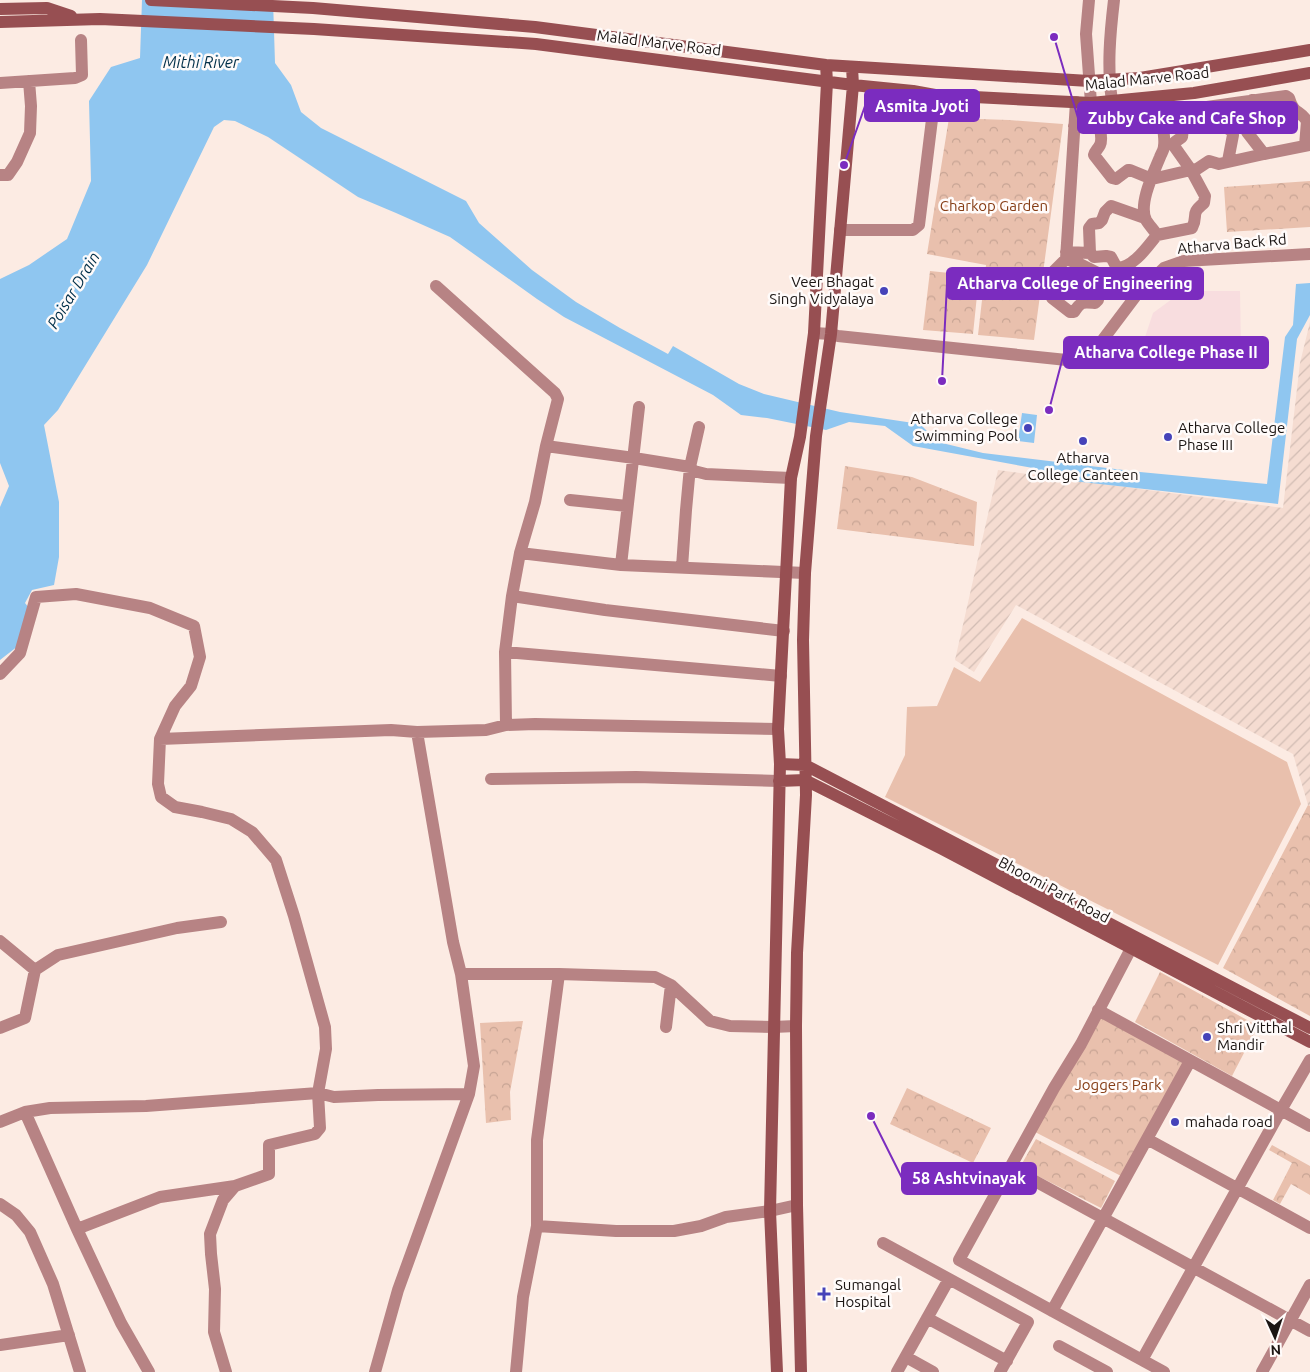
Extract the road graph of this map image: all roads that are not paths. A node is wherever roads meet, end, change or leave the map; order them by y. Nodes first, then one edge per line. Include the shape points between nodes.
1 (151, 0) edge
2 (1089, 0) edge
3 (1114, 0) edge
4 (0, 9) edge
5 (81, 20) junction
6 (0, 22) edge
7 (81, 40) dead end
8 (1310, 50) edge
9 (826, 65) junction
10 (852, 67) junction
11 (1310, 73) edge
12 (1109, 80) junction
13 (29, 81) junction
14 (1089, 81) junction
15 (827, 82) junction
16 (0, 83) edge
17 (853, 85) junction
18 (935, 95) junction
19 (1156, 97) junction
20 (1252, 100) junction
21 (1112, 101) junction
22 (1076, 102) junction
23 (1091, 103) junction
24 (1216, 106) junction
25 (1184, 111) junction
26 (1160, 114) junction
27 (1309, 121) edge
28 (1099, 123) junction
29 (1074, 126) junction
30 (1307, 145) edge
31 (1264, 154) junction
32 (1228, 161) junction
33 (1191, 170) junction
34 (0, 175) edge
35 (1152, 179) junction
36 (1145, 218) junction
37 (840, 230) junction
38 (1158, 235) junction
39 (1090, 247) junction
40 (1066, 251) junction
41 (1310, 254) edge
42 (436, 286) dead end
43 (814, 333) junction
44 (831, 334) junction
45 (639, 406) dead end
46 (699, 427) dead end
47 (546, 446) junction
48 (634, 458) junction
49 (690, 467) junction
50 (791, 478) junction
51 (570, 500) dead end
52 (627, 506) junction
53 (789, 522) junction
54 (809, 522) junction
55 (520, 553) junction
56 (621, 565) junction
57 (682, 568) junction
58 (787, 573) junction
59 (805, 573) junction
60 (512, 596) junction
61 (784, 631) junction
62 (505, 652) junction
63 (0, 674) edge
64 (781, 676) junction
65 (506, 725) junction
66 (778, 729) junction
67 (417, 732) junction
68 (160, 739) junction
69 (780, 764) junction
70 (805, 765) junction
71 (491, 779) dead end
72 (805, 780) junction
73 (779, 781) junction
74 (868, 805) junction
75 (221, 922) dead end
76 (0, 941) edge
77 (1134, 943) junction
78 (35, 970) junction
79 (461, 974) junction
80 (560, 974) junction
81 (667, 983) junction
82 (1098, 1010) junction
83 (1261, 1010) junction
84 (663, 1025) dead end
85 (796, 1026) junction
86 (773, 1027) junction
87 (0, 1028) edge
88 (1310, 1028) edge
89 (1310, 1042) edge
90 (1310, 1060) edge
91 (1190, 1061) junction
92 (318, 1093) junction
93 (469, 1094) junction
94 (1280, 1110) junction
95 (25, 1112) junction
96 (0, 1122) edge
97 (1310, 1126) edge
98 (1147, 1139) junction
99 (1011, 1168) junction
100 (235, 1186) junction
101 (1237, 1188) junction
102 (0, 1204) edge
103 (796, 1205) junction
104 (770, 1211) junction
105 (1103, 1218) junction
106 (537, 1226) junction
107 (1310, 1228) edge
108 (77, 1229) junction
109 (883, 1243) dead end
110 (1193, 1267) junction
111 (949, 1279) junction
112 (1310, 1285) edge
113 (1052, 1311) junction
114 (927, 1318) junction
115 (1291, 1320) junction
116 (1310, 1331) edge
117 (69, 1335) junction
118 (0, 1345) edge
119 (1060, 1346) dead end
120 (906, 1357) junction
121 (1142, 1360) junction
122 (1004, 1367) edge
123 (80, 1372) edge
124 (149, 1372) edge
125 (226, 1372) edge
126 (375, 1372) edge
127 (516, 1372) edge
128 (777, 1372) edge
129 (801, 1372) edge
130 (897, 1372) edge
131 (932, 1372) edge
132 (1107, 1372) edge
133 (1164, 1372) edge
134 (1262, 1372) edge

1 - 9 main road, Malad Marve Road via 313,8 535,26
2 - 14 street via 1086,34
3 - 12 street
4 - 5 main road via 47,8
5 - 6 main road, Malad Marve Road
5 - 15 main road, Malad Marve Road via 100,18 314,29 536,44
7 - 13 street via 82,75
8 - 12 main road, Malad Marve Road via 1149,77
9 - 10 main road, Malad Marve Road
9 - 15 main road
10 - 14 main road, Malad Marve Road
10 - 17 main road
11 - 19 main road, Malad Marve Road
12 - 14 main road, Malad Marve Road
12 - 21 street
13 - 16 street
13 - 34 street via 30,133 8,175
14 - 23 street
15 - 17 main road, Malad Marve Road
15 - 43 main road
17 - 18 main road, Malad Marve Road
17 - 37 main road
18 - 22 main road, Malad Marve Road
18 - 37 street via 919,225 913,230
19 - 21 main road, Malad Marve Road
19 - 26 street
20 - 24 street
20 - 27 street via 1286,96 1295,112
20 - 31 street via 1254,116 1247,132
21 - 23 main road, Malad Marve Road
22 - 23 main road, Malad Marve Road
22 - 29 street
24 - 25 street
24 - 32 street via 1220,124 1233,135
25 - 26 street
25 - 33 street via 1181,119 1183,134 1174,146
26 - 28 street
26 - 35 street via 1164,146
27 - 30 street
28 - 29 street
28 - 35 street via 1101,141 1094,155 1112,178 1116,179 1130,170
29 - 40 street
30 - 31 street
31 - 32 street
32 - 33 street via 1218,164 1209,161
33 - 35 street
33 - 38 street via 1205,196 1204,203 1194,213 1192,228
35 - 36 street via 1145,196
36 - 38 street
36 - 39 street via 1111,206 1100,223 1088,228
37 - 44 main road
38 - 39 street via 1124,268 1117,268 1111,257 1094,257
39 - 40 street
40 - 40 street via 1052,273 1055,281 1051,294 1052,298 1074,312 1079,304 1098,300 1100,278 1098,272 1080,264
41 - 44 street, Atharva Back Rd via 1184,262 1164,268 1138,293 1086,362
42 - 47 street via 555,393 558,399
43 - 44 street, Atharva Back Rd
43 - 50 main road
44 - 54 main road via 816,436
45 - 48 street
46 - 49 street
47 - 48 street
47 - 55 street via 535,502
48 - 49 street
48 - 52 street
49 - 50 street via 706,474
49 - 57 street
50 - 53 main road
51 - 52 street
52 - 56 street
53 - 54 main road
53 - 58 main road
54 - 59 main road
55 - 56 street
55 - 60 street
56 - 57 street
57 - 58 street
58 - 59 street
58 - 61 main road
59 - 70 main road
60 - 61 street
60 - 62 street
61 - 64 main road
62 - 64 street
62 - 65 street
63 - 68 street via 20,653 36,597 76,594 150,608 194,626 200,657 191,686 175,706
64 - 66 main road
65 - 66 street
65 - 67 street via 486,730
66 - 69 main road
67 - 68 street via 391,730
67 - 79 street
68 - 92 street via 158,784 161,797 175,807 231,819 252,832 276,860 325,1027 326,1049
69 - 70 main road, Bhoomi Park Road
69 - 73 main road
70 - 72 main road
70 - 74 main road, Bhoomi Park Road
71 - 73 street via 636,777
72 - 73 main road, Bhoomi Park Road
72 - 74 main road, Bhoomi Park Road
72 - 85 main road
73 - 86 main road
74 - 77 main road, Bhoomi Park Road
75 - 78 street via 177,928 58,955
76 - 78 street
77 - 82 street
77 - 83 main road, Bhoomi Park Road
78 - 87 street via 25,1018
79 - 80 street
79 - 93 street via 474,1066
80 - 81 street via 655,976
80 - 106 street via 538,1140
81 - 84 street
81 - 86 street via 710,1021 730,1026
82 - 91 street
82 - 99 street
83 - 88 main road, Bhoomi Park Road
83 - 89 main road, Bhoomi Park Road
85 - 86 street
85 - 103 main road
86 - 104 main road
90 - 94 street
91 - 94 street
91 - 98 street
92 - 93 street via 334,1097
92 - 95 street
92 - 100 street via 320,1128 315,1134 269,1144 269,1174
93 - 126 street via 398,1290
94 - 97 street
94 - 101 street
95 - 96 street
95 - 108 street
98 - 101 street
98 - 105 street
99 - 105 street
99 - 113 street via 960,1260
100 - 108 street via 160,1197
100 - 125 street via 223,1200 210,1234 215,1289 214,1332
101 - 107 street
101 - 110 street
102 - 117 street via 30,1232 53,1284
103 - 104 street
103 - 129 main road
104 - 106 street via 726,1217 674,1231
104 - 128 main road
105 - 110 street
105 - 113 street
106 - 127 street via 523,1297
108 - 124 street via 121,1323
109 - 111 street
110 - 115 street
110 - 121 street
111 - 114 street
111 - 122 street via 1028,1322
112 - 115 street
113 - 121 street
114 - 120 street
114 - 122 street
115 - 116 street
115 - 134 street
117 - 118 street
117 - 123 street
119 - 132 street
120 - 130 street
120 - 131 street
121 - 133 street

